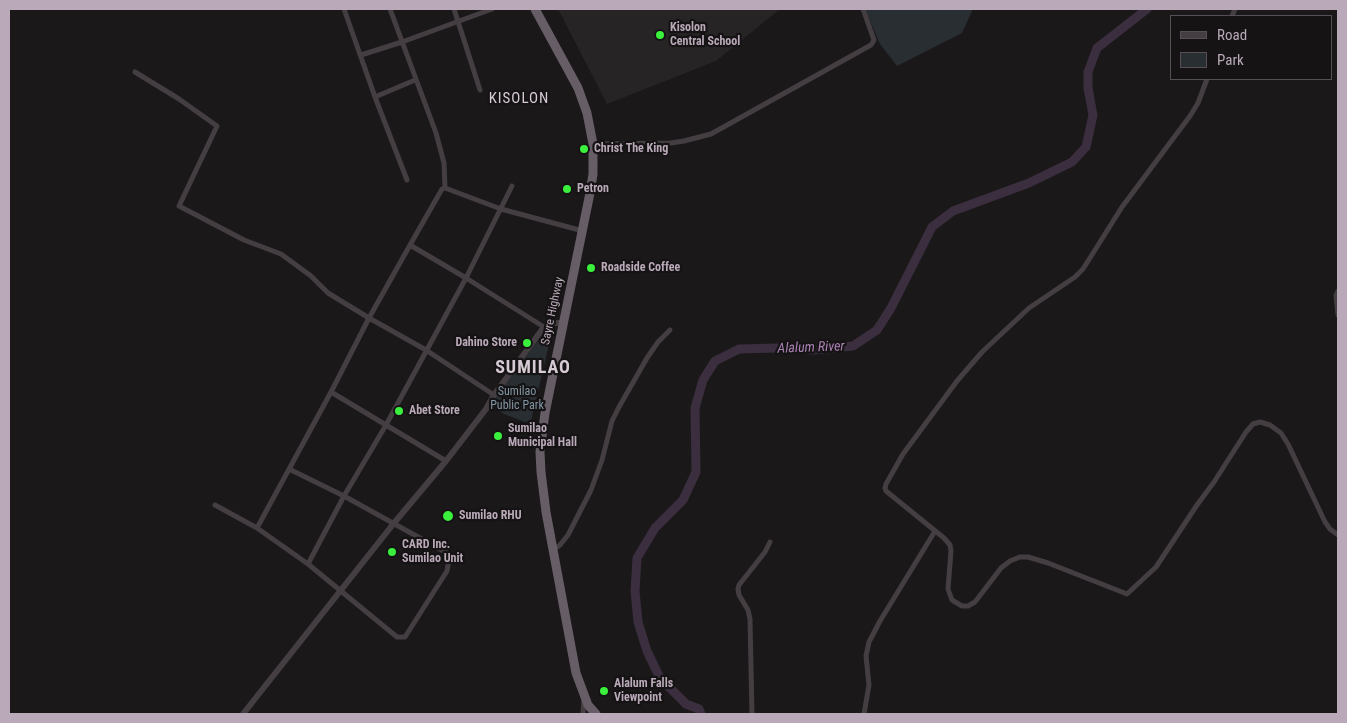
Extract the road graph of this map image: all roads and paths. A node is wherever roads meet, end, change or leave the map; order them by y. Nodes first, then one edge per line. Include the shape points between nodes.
1 (344, 9) edge
2 (390, 9) edge
3 (454, 9) edge
4 (492, 9) edge
5 (535, 9) edge
6 (863, 9) edge
7 (459, 21) junction
8 (402, 42) junction
9 (361, 55) junction
10 (135, 72) dead end
11 (415, 80) junction
12 (1207, 80) edge
13 (480, 90) dead end
14 (375, 97) junction
15 (593, 144) junction
16 (407, 180) dead end
17 (512, 186) dead end
18 (445, 188) junction
19 (501, 209) junction
20 (582, 232) junction
21 (410, 245) junction
22 (466, 278) junction
23 (1338, 291) edge
24 (1338, 314) edge
25 (369, 318) junction
26 (564, 323) junction
27 (544, 327) junction
28 (670, 330) dead end
29 (426, 350) junction
30 (331, 392) junction
31 (494, 395) junction
32 (386, 424) junction
33 (446, 462) junction
34 (289, 468) junction
35 (344, 496) junction
36 (215, 505) dead end
37 (394, 524) junction
38 (257, 528) junction
39 (935, 531) junction
40 (1338, 535) edge
41 (770, 542) dead end
42 (553, 551) junction
43 (308, 564) junction
44 (341, 592) junction
45 (584, 695) junction
46 (243, 714) edge
47 (583, 714) edge
48 (596, 714) edge
49 (752, 714) edge
50 (864, 714) edge

1 - 9 street
2 - 8 street
3 - 7 street
4 - 7 street
5 - 15 highway, Sayre Highway via 578,88
6 - 15 street via 874,40 872,44 711,134 670,143
7 - 8 street
7 - 13 street
8 - 9 street
8 - 11 street
9 - 14 street
10 - 25 street via 217,126 179,206 280,254 328,293
11 - 14 street
11 - 18 street via 442,153
12 - 39 street via 1190,116 1122,207 1083,269 1029,308 982,352 903,454 886,484 886,491
14 - 16 street
15 - 20 highway, Sayre Highway via 592,174
17 - 19 street
18 - 19 street
18 - 21 street
19 - 20 street
19 - 22 street
20 - 26 highway, Sayre Highway
21 - 22 street
21 - 25 street
22 - 27 street
22 - 29 street
23 - 24 street
25 - 29 street
25 - 30 street
26 - 27 street
26 - 42 highway, Sayre Highway via 540,452
27 - 31 street
28 - 42 street via 647,358 619,407 588,497 568,535
29 - 31 street
29 - 32 street
30 - 32 street
30 - 34 street
31 - 33 street
32 - 33 street
32 - 35 street
33 - 37 street
34 - 35 street
34 - 38 street
35 - 37 street
35 - 43 street
36 - 38 street
37 - 44 street
37 - 44 street via 446,553 449,559 447,571 405,637 397,637
38 - 43 street
39 - 40 street via 950,545 948,589 952,600 962,606 975,602 1001,568 1020,557 1048,563 1127,594 1156,567 1246,432 1260,422 1270,425 1284,439 1325,522
39 - 50 street via 869,642 866,656 869,685
41 - 49 street via 738,588 750,619
42 - 45 highway, Sayre Highway via 576,674
43 - 44 street
44 - 46 street
45 - 47 street
45 - 48 highway, Sayre Highway

